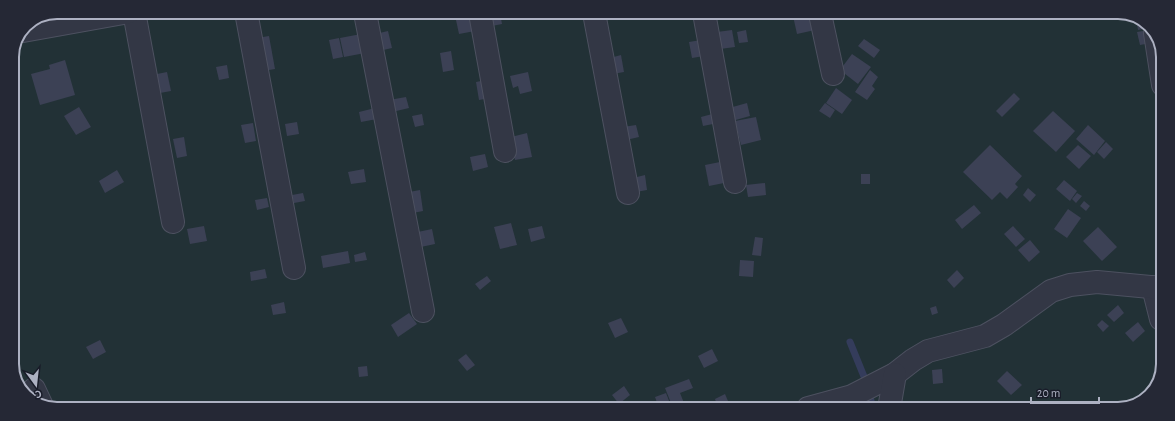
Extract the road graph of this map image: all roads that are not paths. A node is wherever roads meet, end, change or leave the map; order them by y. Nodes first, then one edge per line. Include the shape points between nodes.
1 (90, 19) edge
2 (135, 19) edge
3 (247, 19) edge
4 (366, 19) edge
5 (481, 19) edge
6 (595, 19) edge
7 (705, 19) edge
8 (821, 19) edge
9 (30, 30) edge
10 (833, 74) dead end
11 (505, 151) dead end
12 (735, 182) dead end
13 (628, 193) dead end
14 (173, 222) dead end
15 (294, 268) dead end
16 (1156, 288) edge
17 (423, 311) dead end
18 (888, 378) junction
19 (830, 402) edge
20 (889, 402) edge

1 - 9 street
2 - 14 street
3 - 15 street
4 - 17 street
5 - 11 street
6 - 13 street
7 - 12 street
8 - 10 street
16 - 18 street via 1097,282 1070,284 1051,291 985,336 928,351
18 - 19 street via 852,396
18 - 20 street

